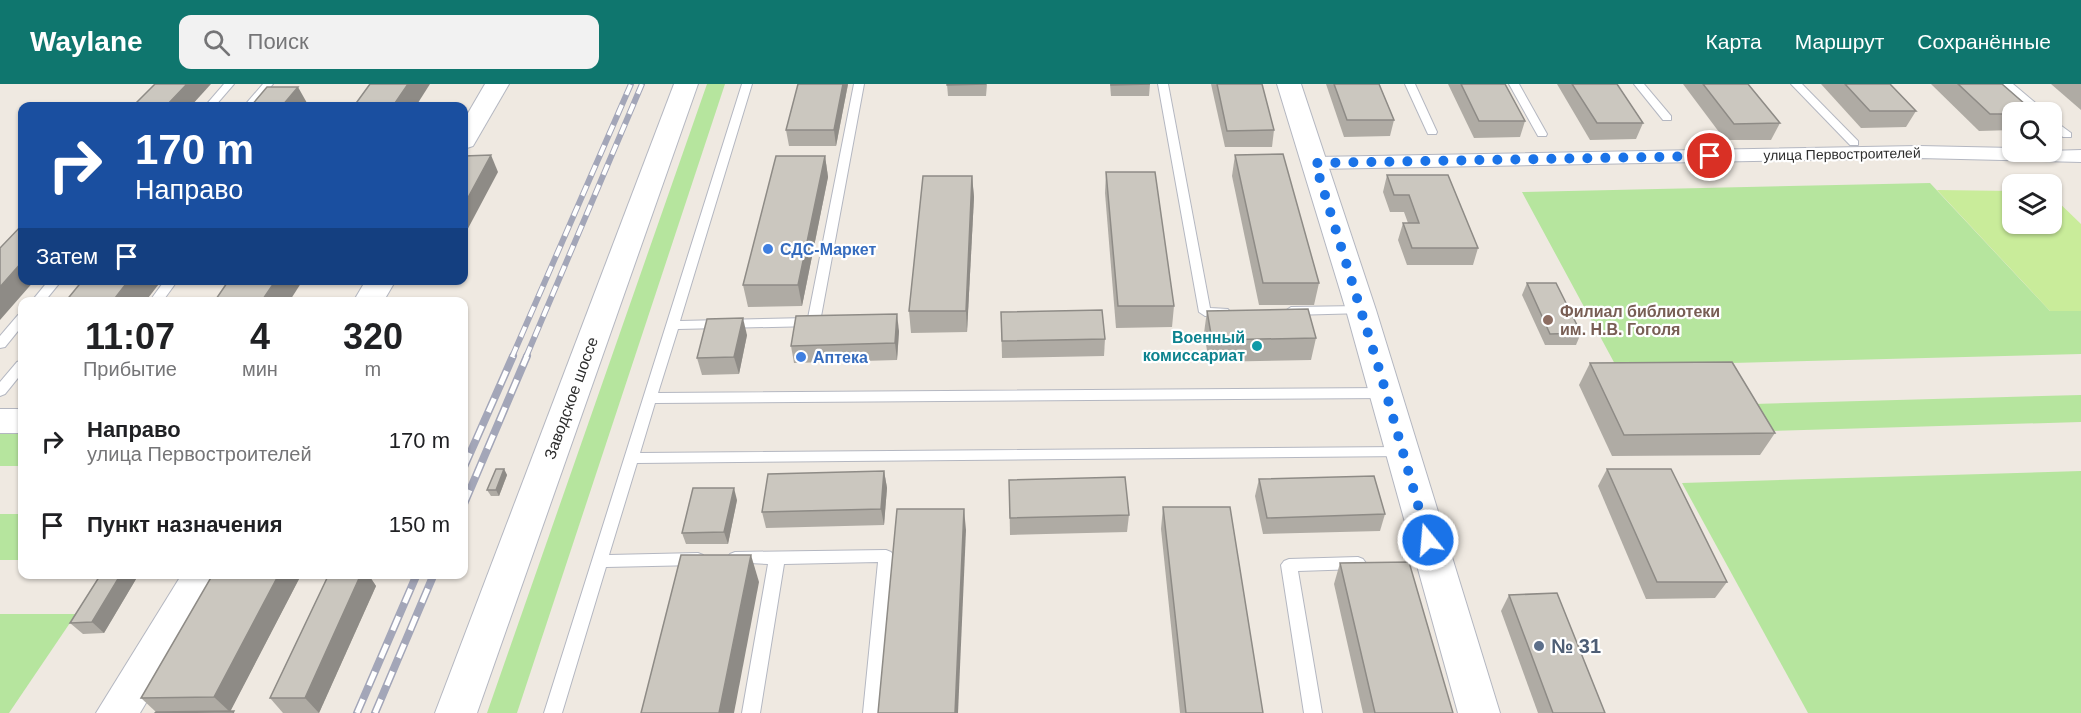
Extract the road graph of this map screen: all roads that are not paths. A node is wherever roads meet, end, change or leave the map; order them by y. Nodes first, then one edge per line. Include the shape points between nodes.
1 (229, 84) edge
2 (268, 84) edge
3 (497, 84) edge
4 (686, 84) edge
5 (747, 84) edge
6 (859, 84) edge
7 (1164, 84) edge
8 (1289, 84) edge
9 (1410, 84) edge
10 (1514, 84) edge
11 (1639, 84) edge
12 (1796, 84) edge
13 (2007, 84) edge
14 (213, 102) edge
15 (252, 102) edge
16 (2029, 102) edge
17 (1667, 118) dead end
18 (2062, 131) edge
19 (1432, 132) dead end
20 (468, 134) edge
21 (1542, 134) dead end
22 (2067, 135) dead end
23 (1854, 144) dead end
24 (2081, 156) edge
25 (1315, 163) junction
26 (52, 285) edge
27 (168, 285) edge
28 (41, 297) edge
29 (159, 297) edge
30 (1361, 310) junction
31 (1283, 311) edge
32 (1238, 312) edge
33 (18, 323) edge
34 (674, 325) junction
35 (0, 344) edge
36 (18, 370) edge
37 (0, 391) edge
38 (1386, 393) junction
39 (651, 398) junction
40 (0, 421) edge
41 (18, 421) edge
42 (1401, 452) junction
43 (633, 458) junction
44 (777, 558) junction
45 (601, 561) junction
46 (1378, 563) edge
47 (200, 579) edge
48 (117, 713) edge
49 (456, 713) edge
50 (553, 713) edge
51 (751, 713) edge
52 (872, 713) edge
53 (1312, 713) edge
54 (1479, 713) edge

1 - 14 lane
2 - 15 lane
3 - 20 street
4 - 49 street, Заводское шоссе
5 - 34 lane
6 - 34 lane via 814,322
7 - 32 lane via 1205,312
8 - 25 street
9 - 19 lane
10 - 21 lane
11 - 17 lane
12 - 23 lane
13 - 16 lane
18 - 22 lane
24 - 25 street, улица Первостроителей via 1919,152
25 - 30 street
26 - 28 lane
27 - 29 lane
30 - 31 lane
30 - 38 street
33 - 35 lane
34 - 39 lane
36 - 37 lane
38 - 39 lane
38 - 42 street
39 - 43 lane
40 - 41 street
42 - 43 lane
42 - 54 street via 1429,562
43 - 45 lane
44 - 45 lane
44 - 51 lane
44 - 52 lane via 886,556
45 - 50 lane
46 - 53 lane via 1289,564
47 - 48 street

